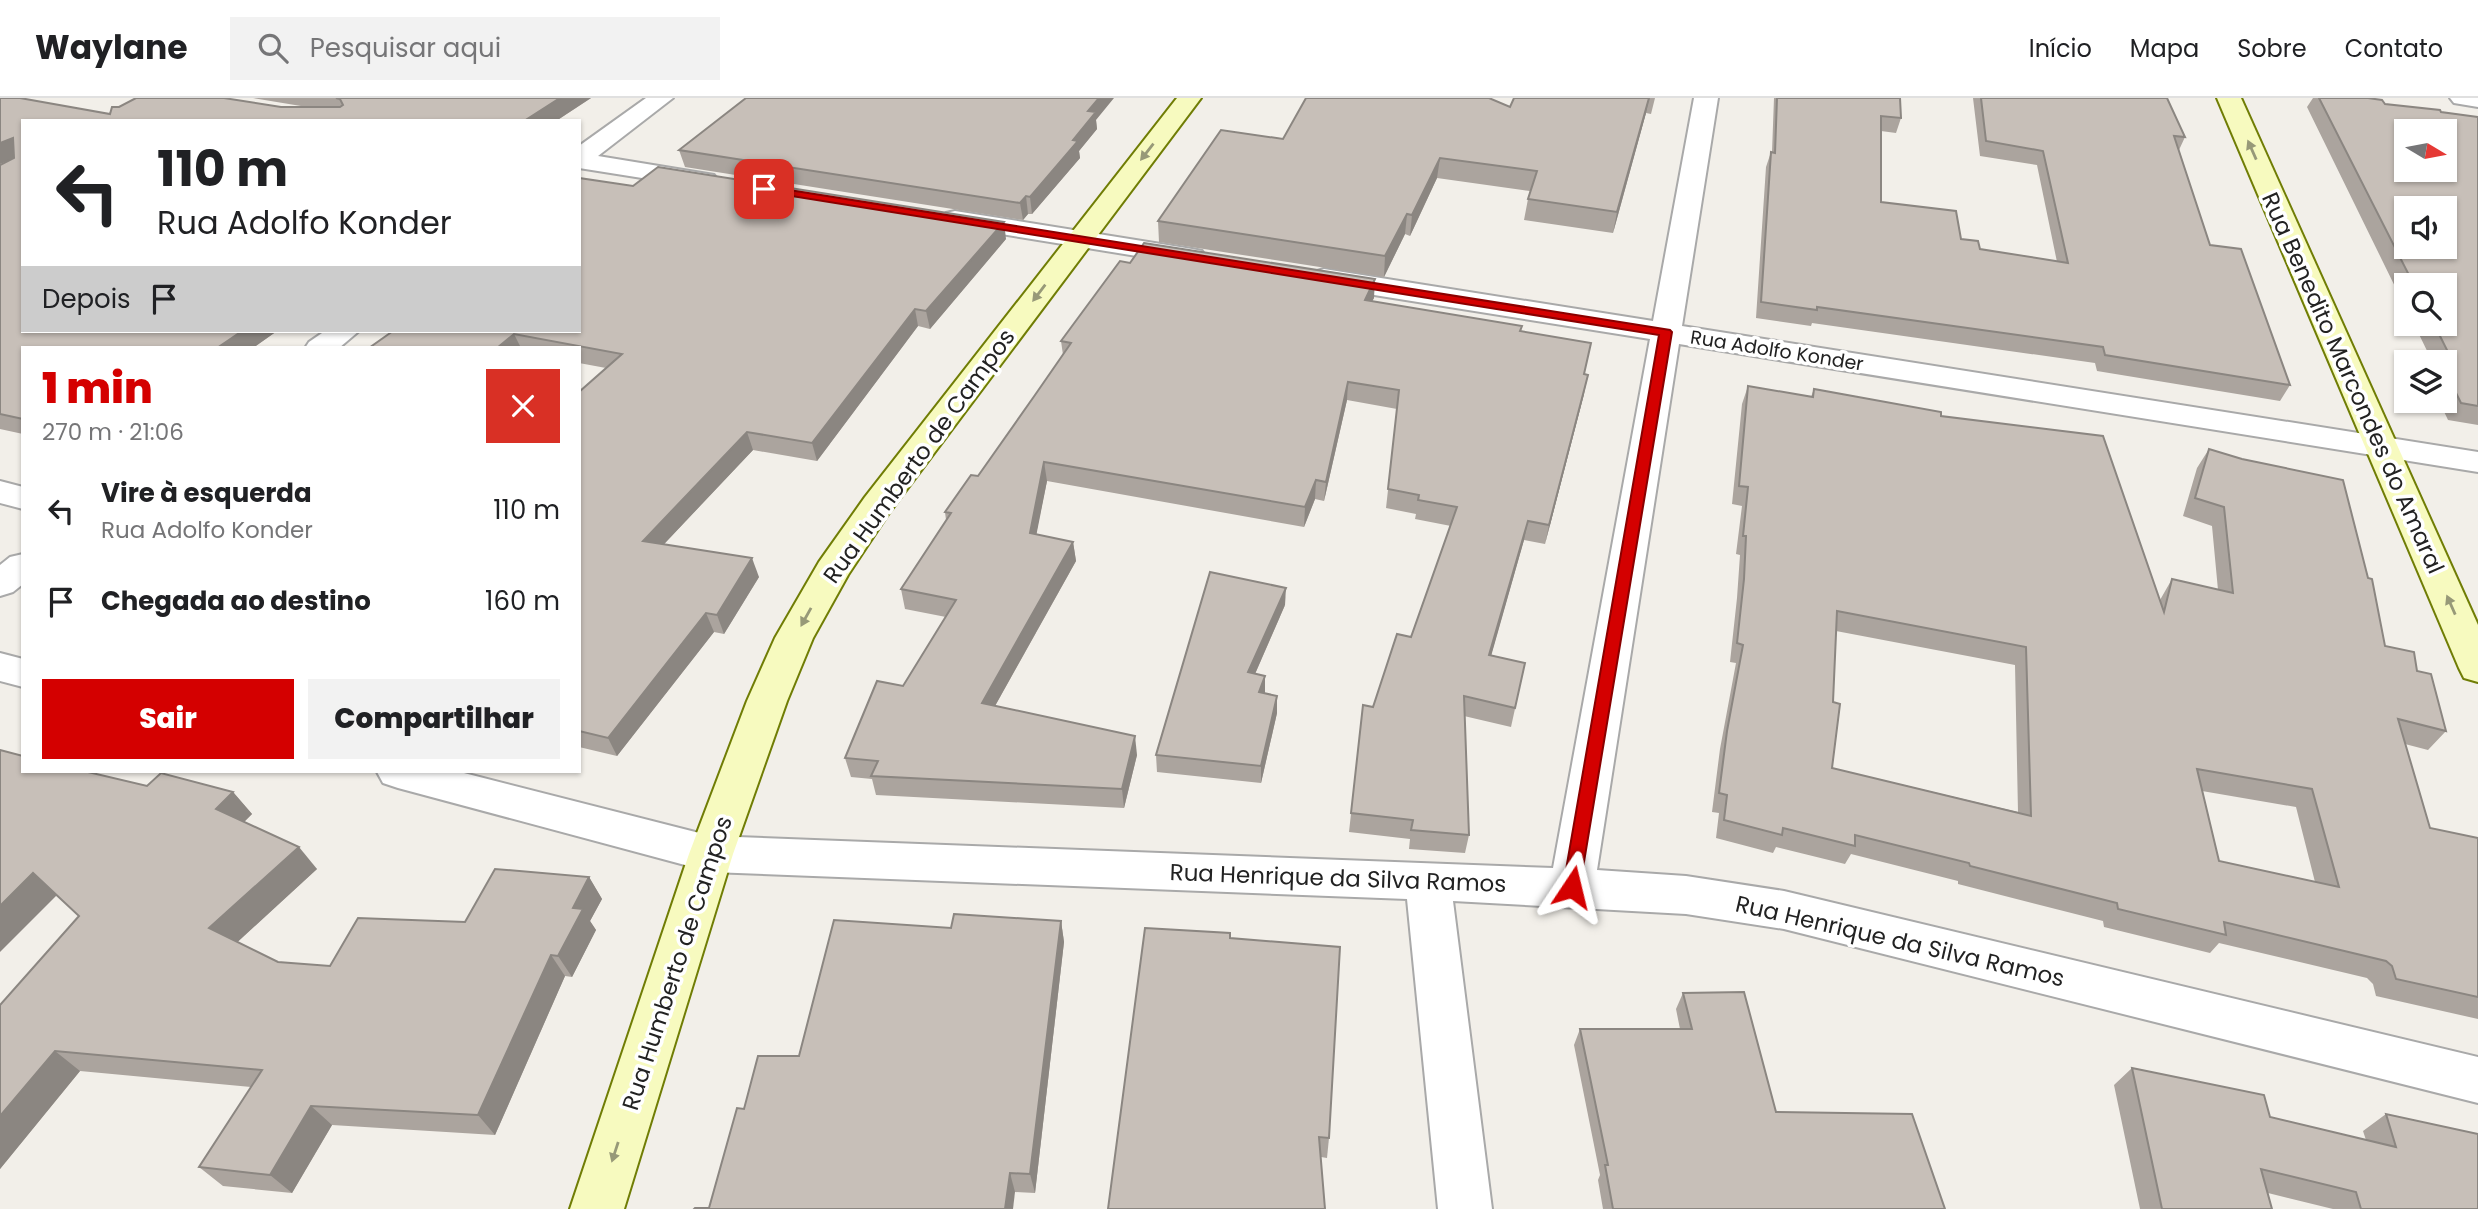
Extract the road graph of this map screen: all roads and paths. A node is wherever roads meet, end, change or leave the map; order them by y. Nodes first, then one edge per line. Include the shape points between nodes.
1 (661, 98) edge
2 (1189, 98) edge
3 (1706, 98) edge
4 (2229, 98) edge
5 (2462, 98) edge
6 (2478, 100) edge
7 (581, 158) edge
8 (581, 159) edge
9 (728, 183) edge
10 (931, 215) edge
11 (1080, 239) junction
12 (1216, 261) edge
13 (1298, 274) edge
14 (1666, 332) junction
15 (341, 333) edge
16 (323, 346) edge
17 (2382, 446) junction
18 (2478, 462) edge
19 (0, 492) edge
20 (21, 497) edge
21 (21, 567) edge
22 (0, 583) edge
23 (0, 667) edge
24 (2478, 668) edge
25 (21, 672) edge
26 (402, 773) edge
27 (710, 854) junction
28 (1427, 882) junction
29 (1572, 887) junction
30 (2478, 1080) edge
31 (597, 1209) edge
32 (1465, 1209) edge

1 - 7 street
2 -> 11 main road, Rua Humberto de Campos
3 - 14 street
17 -> 4 main road, Rua Benedito Marcondes do Amaral
5 - 6 street
8 - 9 street
10 - 11 street
11 - 12 street
11 -> 27 main road, Rua Humberto de Campos via 832,571 794,638 766,701
13 - 14 street, Rua Adolfo Konder
14 - 17 street, Rua Adolfo Konder
14 - 29 street
15 - 16 street
17 - 18 street, Rua Adolfo Konder
24 -> 17 main road, Rua Benedito Marcondes do Amaral
19 - 20 street
21 - 22 street
23 - 25 street
26 - 27 street, Rua Henrique da Silva Ramos
27 - 28 street, Rua Henrique da Silva Ramos
27 -> 31 main road, Rua Humberto de Campos
28 - 29 street, Rua Henrique da Silva Ramos
28 - 32 street
29 - 30 street, Rua Henrique da Silva Ramos via 1686,895 1784,910

